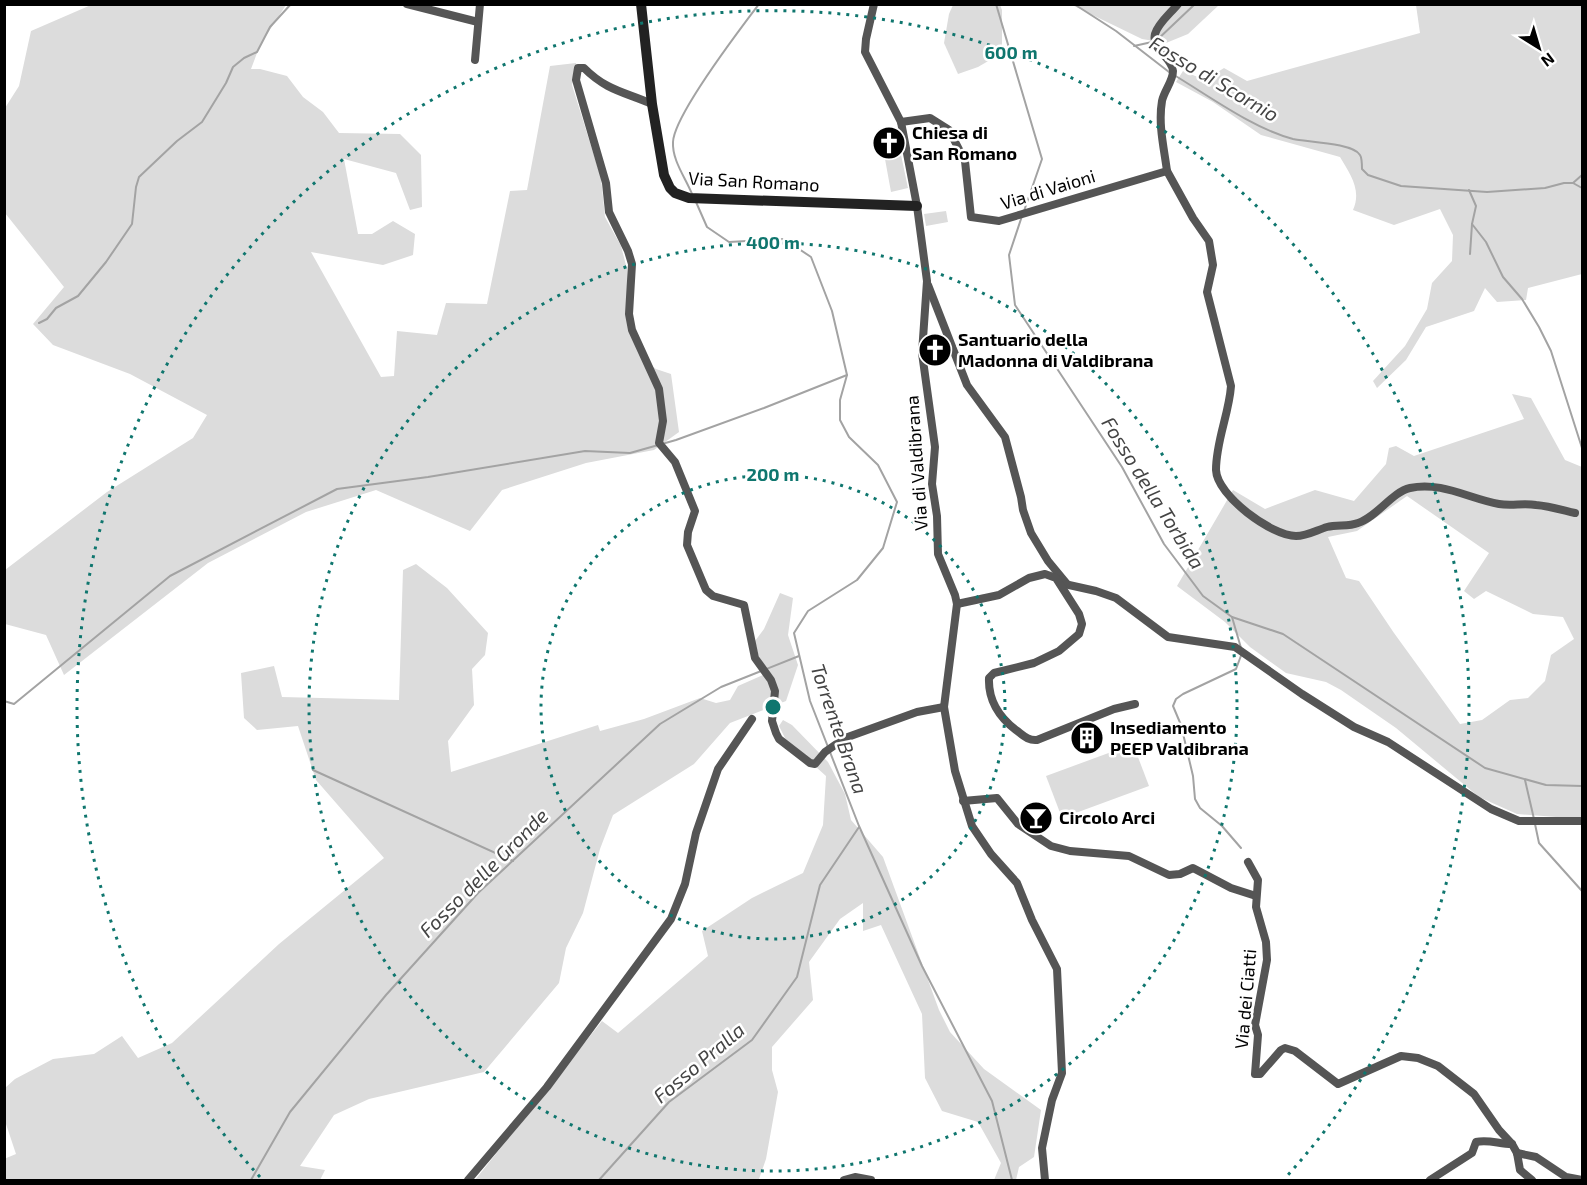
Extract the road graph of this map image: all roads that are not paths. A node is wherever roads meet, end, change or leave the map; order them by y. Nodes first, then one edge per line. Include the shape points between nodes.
1 (407, 4) edge
2 (480, 4) edge
3 (641, 4) edge
4 (874, 4) edge
5 (1178, 4) edge
6 (478, 22) junction
7 (475, 60) dead end
8 (652, 104) junction
9 (901, 122) junction
10 (1167, 171) junction
11 (917, 206) junction
12 (927, 281) junction
13 (1575, 513) dead end
14 (1064, 584) junction
15 (957, 604) junction
16 (1135, 704) dead end
17 (944, 707) junction
18 (752, 719) dead end
19 (963, 801) junction
20 (1582, 821) edge
21 (1248, 862) dead end
22 (1256, 896) junction
23 (1512, 1144) junction
24 (1517, 1153) junction
25 (468, 1180) edge
26 (843, 1180) edge
27 (871, 1180) edge
28 (1045, 1180) edge
29 (1430, 1180) edge
30 (1532, 1180) edge
31 (1582, 1180) edge

1 - 6 street
2 - 6 street
3 - 8 street, Via San Romano
4 - 9 street, Via di Valdibrana via 865,52
5 - 10 street via 1155,34 1155,44 1172,66 1173,74 1162,100 1161,116
6 - 7 street
8 - 11 street, Via San Romano via 666,181 675,193 689,198
8 - 17 street via 603,85 584,68 578,68 576,80 606,183 609,212 632,264 629,314 632,330 659,389 663,421 659,443 683,477 695,511 687,545 706,590 713,596 744,605 755,658 775,691 772,721 779,739 810,763 815,764 845,738 917,712
9 - 10 street, Via di Vaioni via 930,118 949,130 965,161 971,217 999,221
9 - 11 street, Via di Valdibrana
10 - 13 street via 1209,241 1213,265 1207,292 1231,386 1216,473 1243,511 1272,528 1296,536 1356,524 1408,489 1433,487 1500,504 1537,505
11 - 12 street, Via di Valdibrana
12 - 14 street, Via di Valdibrana via 967,385 1005,437 1031,533
12 - 15 street, Via di Valdibrana via 922,353 935,447 932,484 938,554
14 - 15 street via 1051,575 1039,575 999,595
14 - 16 street, Via di Valdibrana via 1081,620 1079,634 1042,660 991,675 989,690 997,712 1034,741
14 - 20 street via 1116,598 1168,637 1235,647 1354,727 1388,742 1491,809 1519,821
15 - 17 street, Via di Valdibrana
17 - 19 street, Via di Valdibrana
18 - 25 street via 718,769 671,919 547,1087
19 - 22 street via 997,798 1018,824 1052,846 1129,856 1169,875 1193,868
19 - 28 street, Via di Valdibrana via 978,837 1017,883 1057,969 1062,1073 1042,1148
21 - 22 street via 1258,880
22 - 23 street, Via dei Ciatti via 1267,960 1256,1025 1255,1074 1260,1074 1285,1048 1295,1051 1338,1084 1401,1056 1418,1058 1438,1066 1473,1094
23 - 24 street, Via dei Ciatti
23 - 29 street via 1480,1140 1472,1153
24 - 30 street, Via dei Ciatti via 1520,1170
24 - 31 street via 1536,1157 1566,1177
26 - 27 street

